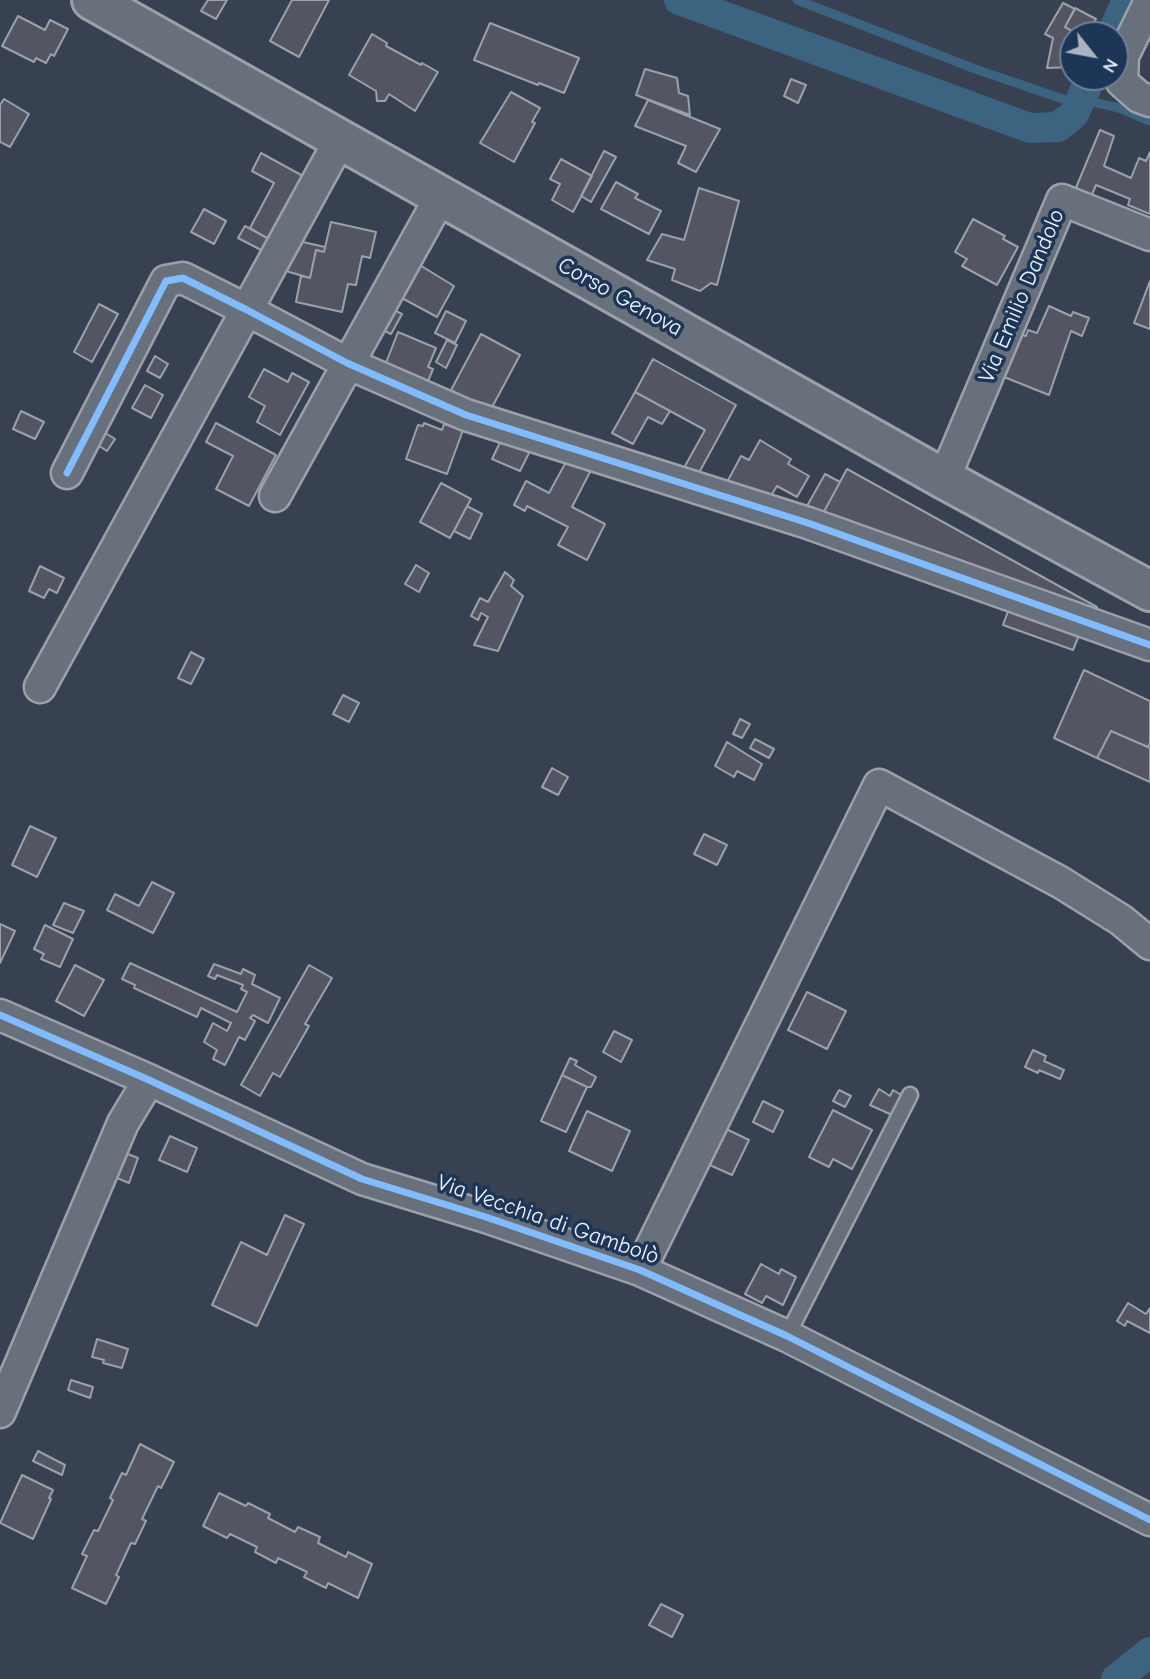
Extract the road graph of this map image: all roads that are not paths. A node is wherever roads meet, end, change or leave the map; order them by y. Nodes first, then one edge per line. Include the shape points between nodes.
1 (92, 0) edge
2 (1150, 1) edge
3 (1150, 101) edge
4 (340, 140) junction
5 (441, 196) junction
6 (1150, 235) edge
7 (247, 310) junction
8 (347, 363) junction
9 (67, 473) dead end
10 (944, 479) junction
11 (275, 496) dead end
12 (1150, 591) edge
13 (1150, 645) edge
14 (40, 687) dead end
15 (1150, 944) edge
16 (0, 1014) edge
17 (149, 1080) junction
18 (910, 1094) dead end
19 (640, 1270) junction
20 (787, 1336) junction
21 (0, 1412) edge
22 (1150, 1520) edge

1 - 4 main road, Corso Genova
2 - 3 street via 1123,56 1122,82
4 - 5 main road, Corso Genova
4 - 7 street
5 - 8 street
5 - 10 main road, Corso Genova
6 - 10 street, Via Emilio Dandolo via 1062,200
7 - 8 street
7 - 9 street via 183,278 166,281
7 - 14 street
8 - 11 street
8 - 13 street via 466,415 808,523
10 - 12 main road, Corso Genova
15 - 19 street via 1060,881 879,785
16 - 17 street, Via Vecchia di Gambolò
17 - 19 street, Via Vecchia di Gambolò via 362,1179
17 - 21 street via 123,1123
18 - 20 lane
19 - 20 street, Via Vecchia di Gambolò
20 - 22 street, Via Vecchia di Gambolò

